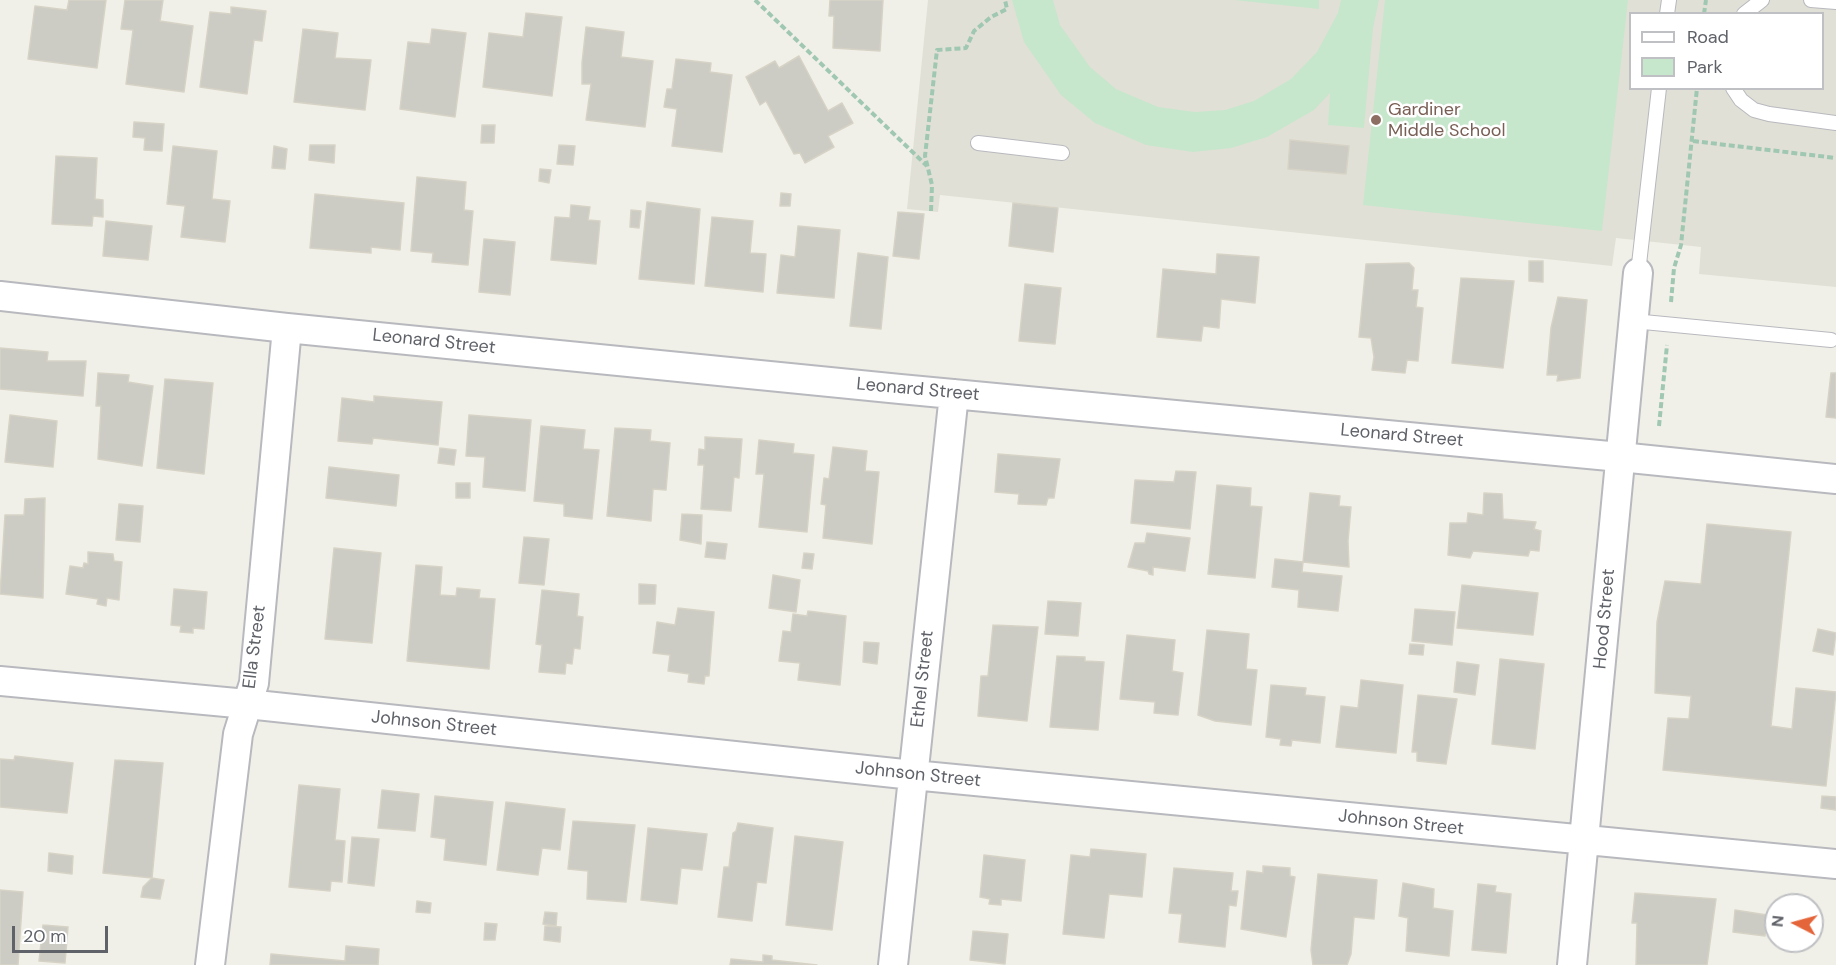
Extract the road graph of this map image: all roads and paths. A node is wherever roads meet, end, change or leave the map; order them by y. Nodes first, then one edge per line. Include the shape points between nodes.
1 (755, 0) edge
2 (1005, 0) edge
3 (1762, 0) edge
4 (1811, 0) edge
5 (1836, 3) edge
6 (1747, 12) edge
7 (1659, 90) edge
8 (1697, 90) edge
9 (1734, 90) edge
10 (1836, 123) edge
11 (1693, 141) junction
12 (978, 143) dead end
13 (1062, 153) dead end
14 (1836, 158) edge
15 (928, 166) junction
16 (931, 211) dead end
17 (1638, 273) joint
18 (0, 296) edge
19 (1633, 321) junction
20 (1668, 324) junction
21 (287, 328) junction
22 (1831, 340) dead end
23 (954, 394) junction
24 (1659, 426) dead end
25 (1620, 457) junction
26 (1836, 479) edge
27 (0, 681) edge
28 (247, 704) junction
29 (913, 775) junction
30 (1584, 841) junction
31 (1836, 864) edge
32 (210, 965) edge
33 (893, 965) edge
34 (1572, 965) edge

1 - 15 path
2 - 15 path via 1007,9 974,31 966,48 937,50 925,146
3 - 6 lane
4 - 5 lane
7 - 17 lane
8 - 11 path
9 - 10 lane via 1741,100 1761,112
11 - 14 path
11 - 20 path
12 - 13 lane
15 - 16 path
17 - 19 street, Hood Street
18 - 21 street, Leonard Street
19 - 20 lane
19 - 25 street, Hood Street
20 - 22 lane
20 - 24 path
21 - 23 street, Leonard Street
21 - 28 street, Ella Street via 254,683
23 - 25 street, Leonard Street
23 - 29 street, Ethel Street
25 - 26 street, Leonard Street
25 - 30 street, Hood Street
27 - 28 street, Johnson Street
28 - 29 street, Johnson Street
28 - 32 street, Ella Street via 238,734
29 - 30 street, Johnson Street
29 - 33 street, Ethel Street
30 - 31 street, Johnson Street
30 - 34 street, Hood Street

